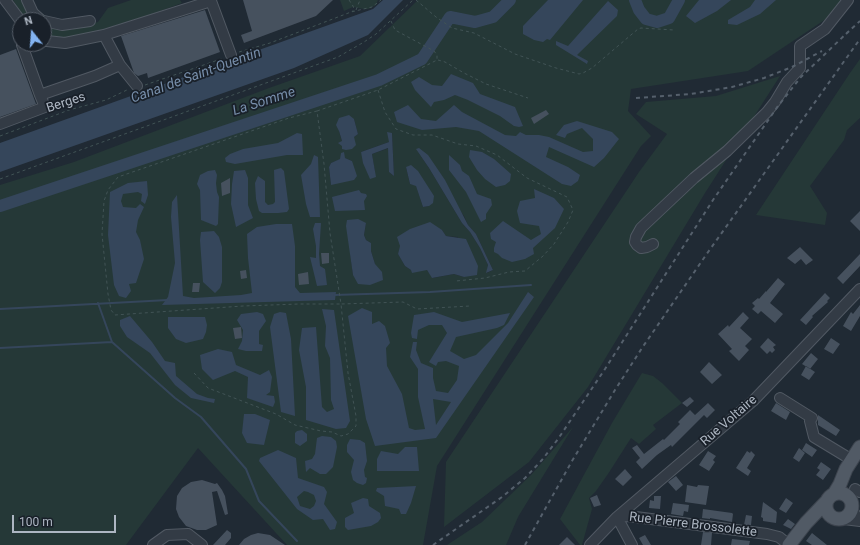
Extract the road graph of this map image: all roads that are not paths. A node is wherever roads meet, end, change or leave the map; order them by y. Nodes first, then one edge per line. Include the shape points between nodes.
1 (5, 0) edge
2 (27, 0) edge
3 (848, 0) edge
4 (14, 12) edge
5 (33, 12) edge
6 (90, 21) dead end
7 (52, 22) edge
8 (104, 35) junction
9 (52, 42) edge
10 (25, 52) edge
11 (231, 55) road end
12 (120, 65) junction
13 (137, 86) road end
14 (40, 95) junction
15 (0, 124) edge
16 (653, 244) dead end
17 (860, 289) edge
18 (780, 398) dead end
19 (860, 447) edge
20 (852, 460) junction
21 (844, 494) edge
22 (848, 514) junction
23 (812, 516) junction
24 (830, 516) junction
25 (617, 517) junction
26 (860, 521) edge
27 (153, 545) edge
28 (202, 545) edge
29 (590, 545) edge
30 (632, 545) edge
31 (789, 545) edge

1 - 4 street
2 - 5 street
3 - 16 street via 825,29 800,46 800,68 767,112 642,228 636,237 637,245 641,248
6 - 7 street via 62,25
8 - 9 street via 65,43
8 - 11 street via 210,1
8 - 12 street
10 - 14 street
12 - 13 street
12 - 14 street
14 - 15 street via 45,107
17 - 25 street, Rue Voltaire via 753,401
18 - 20 street via 812,418 810,421 814,437
19 - 20 main road
20 - 21 main road via 842,478
21 - 22 main road via 852,501
21 - 23 main road
21 - 24 main road via 826,510
22 - 24 main road via 836,520
22 - 26 street
23 - 24 main road
23 - 31 main road
25 - 29 street, Rue Voltaire
25 - 30 street
25 - 31 street, Rue Pierre Brossolette via 628,516 767,534 779,537
27 - 28 street via 168,535 188,534

